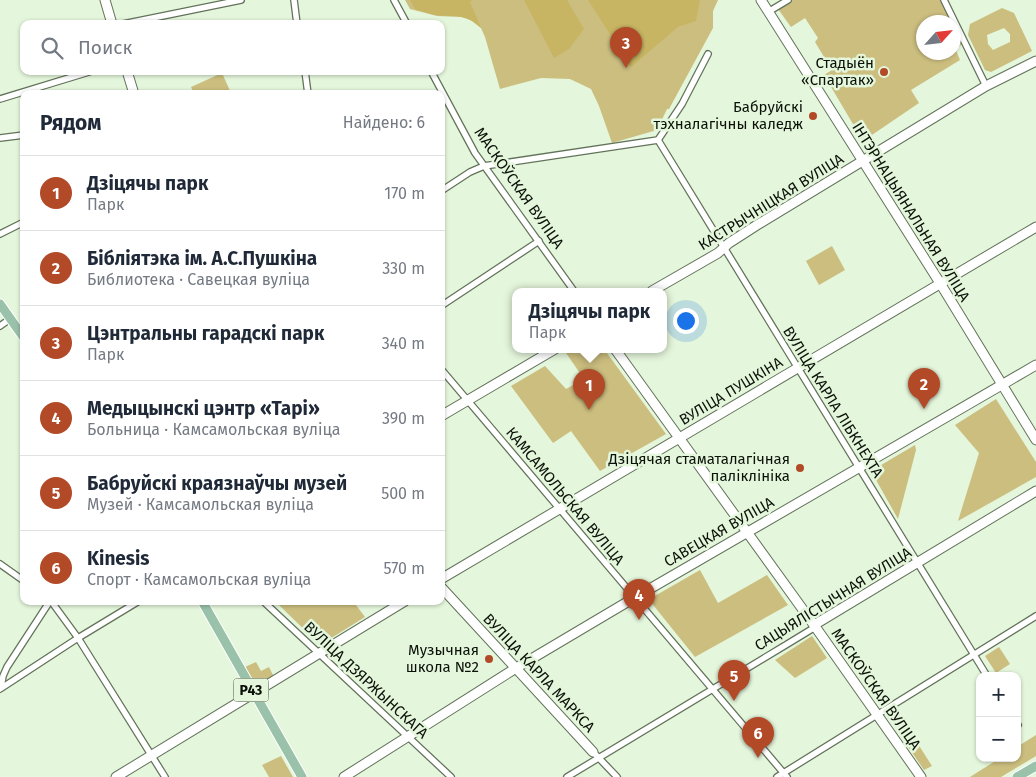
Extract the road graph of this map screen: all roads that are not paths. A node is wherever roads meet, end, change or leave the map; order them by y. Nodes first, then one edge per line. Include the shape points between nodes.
1 (105, 0) edge
2 (241, 0) edge
3 (294, 0) edge
4 (394, 0) edge
5 (761, 0) edge
6 (788, 0) edge
7 (944, 0) edge
8 (768, 12) junction
9 (111, 20) edge
10 (143, 20) edge
11 (297, 20) edge
12 (404, 20) edge
13 (708, 54) dead end
14 (1036, 61) edge
15 (79, 75) edge
16 (127, 75) edge
17 (306, 75) edge
18 (433, 75) edge
19 (986, 86) junction
20 (30, 90) edge
21 (133, 90) edge
22 (307, 90) edge
23 (441, 90) edge
24 (20, 93) edge
25 (445, 98) edge
26 (0, 99) edge
27 (20, 136) edge
28 (0, 138) edge
29 (658, 140) junction
30 (862, 160) junction
31 (484, 166) junction
32 (445, 188) edge
33 (20, 224) edge
34 (1036, 227) edge
35 (0, 234) edge
36 (539, 241) junction
37 (724, 248) junction
38 (940, 284) junction
39 (572, 288) edge
40 (657, 288) edge
41 (445, 303) edge
42 (0, 304) edge
43 (10, 319) junction
44 (0, 326) edge
45 (20, 333) edge
46 (548, 353) edge
47 (618, 353) edge
48 (1036, 365) edge
49 (797, 368) junction
50 (445, 374) edge
51 (1002, 384) junction
52 (468, 400) junction
53 (445, 414) edge
54 (679, 438) junction
55 (1036, 440) edge
56 (858, 468) junction
57 (1036, 491) edge
58 (559, 509) junction
59 (746, 532) junction
60 (918, 563) junction
61 (0, 564) edge
62 (445, 577) edge
63 (20, 578) edge
64 (445, 591) edge
65 (634, 598) junction
66 (47, 605) edge
67 (53, 605) edge
68 (132, 605) edge
69 (204, 605) edge
70 (267, 605) edge
71 (399, 605) edge
72 (1036, 616) edge
73 (814, 625) junction
74 (78, 638) junction
75 (320, 654) junction
76 (973, 654) junction
77 (516, 668) junction
78 (984, 672) edge
79 (1, 688) edge
80 (712, 689) junction
81 (253, 694) junction
82 (877, 715) junction
83 (407, 736) junction
84 (595, 755) junction
85 (152, 756) junction
86 (1036, 766) edge
87 (785, 775) edge
88 (116, 777) edge
89 (166, 777) edge
90 (302, 777) edge
91 (344, 777) edge
92 (451, 777) edge
93 (567, 777) edge
94 (616, 777) edge
95 (777, 777) edge
96 (921, 777) edge
97 (1018, 777) edge

1 - 9 main road
2 - 10 street
3 - 11 street
4 - 12 street
5 - 8 main road, ІНТЭРНАЦЫЯНАЛЬНАЯ ВУЛІЦА
6 - 8 street
7 - 19 street
8 - 30 main road, ІНТЭРНАЦЫЯНАЛЬНАЯ ВУЛІЦА
13 - 29 street via 682,104
14 - 19 main road, КАСТРЫЧНІЦКАЯ ВУЛІЦА
15 - 20 street
16 - 21 main road
17 - 22 street
18 - 23 street, МАСКОЎСКАЯ ВУЛІЦА
19 - 30 main road, КАСТРЫЧНІЦКАЯ ВУЛІЦА
24 - 26 street
25 - 31 street, МАСКОЎСКАЯ ВУЛІЦА
27 - 28 street
29 - 31 street
29 - 37 street, ВУЛІЦА КАРЛА ЛІБКНЕХТА
30 - 37 main road, КАСТРЫЧНІЦКАЯ ВУЛІЦА
30 - 38 main road, ІНТЭРНАЦЫЯНАЛЬНАЯ ВУЛІЦА
31 - 32 street
31 - 36 street, МАСКОЎСКАЯ ВУЛІЦА
33 - 35 street
34 - 38 main road, ВУЛІЦА ПУШКІНА
36 - 39 street, МАСКОЎСКАЯ ВУЛІЦА
36 - 41 street
37 - 40 main road, КАСТРЫЧНІЦКАЯ ВУЛІЦА
37 - 49 street, ВУЛІЦА КАРЛА ЛІБКНЕХТА
38 - 49 main road, ВУЛІЦА ПУШКІНА
38 - 51 main road, ІНТЭРНАЦЫЯНАЛЬНАЯ ВУЛІЦА
42 - 43 main road
43 - 44 street
43 - 45 main road
46 - 52 main road
47 - 54 main road, МАСКОЎСКАЯ ВУЛІЦА
48 - 51 main road, САВЕЦКАЯ ВУЛІЦА
49 - 54 main road, ВУЛІЦА ПУШКІНА
49 - 56 street, ВУЛІЦА КАРЛА ЛІБКНЕХТА
50 - 52 street, КАМСАМОЛЬСКАЯ ВУЛІЦА
51 - 55 main road, ІНТЭРНАЦЫЯНАЛЬНАЯ ВУЛІЦА
51 - 56 main road, САВЕЦКАЯ ВУЛІЦА
52 - 53 main road
52 - 58 street, КАМСАМОЛЬСКАЯ ВУЛІЦА
54 - 58 main road, ВУЛІЦА ПУШКІНА
54 - 59 main road, МАСКОЎСКАЯ ВУЛІЦА
56 - 59 main road, САВЕЦКАЯ ВУЛІЦА
56 - 60 street, ВУЛІЦА КАРЛА ЛІБКНЕХТА
57 - 60 main road, САЦЫЯЛІСТЫЧНАЯ ВУЛІЦА
58 - 62 main road, ВУЛІЦА ПУШКІНА
58 - 65 street, КАМСАМОЛЬСКАЯ ВУЛІЦА
59 - 65 main road, САВЕЦКАЯ ВУЛІЦА
59 - 73 main road, МАСКОЎСКАЯ ВУЛІЦА
60 - 73 main road, САЦЫЯЛІСТЫЧНАЯ ВУЛІЦА
60 - 76 street, ВУЛІЦА КАРЛА ЛІБКНЕХТА
61 - 63 street
64 - 77 main road, ВУЛІЦА КАРЛА МАРКСА
65 - 77 main road, САВЕЦКАЯ ВУЛІЦА
65 - 80 street, КАМСАМОЛЬСКАЯ ВУЛІЦА
66 - 79 street via 8,667
67 - 74 street
68 - 74 street
69 - 81 main road, Р43
70 - 75 street, ВУЛІЦА ДЗЯРЖЫНСКАГА
71 - 75 main road
72 - 76 street
73 - 80 street, САЦЫЯЛІСТЫЧНАЯ ВУЛІЦА
73 - 82 main road, МАСКОЎСКАЯ ВУЛІЦА
74 - 79 street
74 - 85 street
75 - 81 main road
75 - 83 street, ВУЛІЦА ДЗЯРЖЫНСКАГА
76 - 78 street, ВУЛІЦА КАРЛА ЛІБКНЕХТА
76 - 82 street
77 - 83 main road, САВЕЦКАЯ ВУЛІЦА
77 - 84 main road, ВУЛІЦА КАРЛА МАРКСА
80 - 84 street, САЦЫЯЛІСТЫЧНАЯ ВУЛІЦА
80 - 87 street, КАМСАМОЛЬСКАЯ ВУЛІЦА
81 - 85 main road
81 - 90 main road, Р43
82 - 87 street
82 - 96 main road, МАСКОЎСКАЯ ВУЛІЦА
83 - 91 main road, САВЕЦКАЯ ВУЛІЦА
83 - 92 street, ВУЛІЦА ДЗЯРЖЫНСКАГА
84 - 93 street, САЦЫЯЛІСТЫЧНАЯ ВУЛІЦА
84 - 94 street, ВУЛІЦА КАРЛА МАРКСА
85 - 88 main road
85 - 89 street
86 - 97 main road
87 - 95 street

